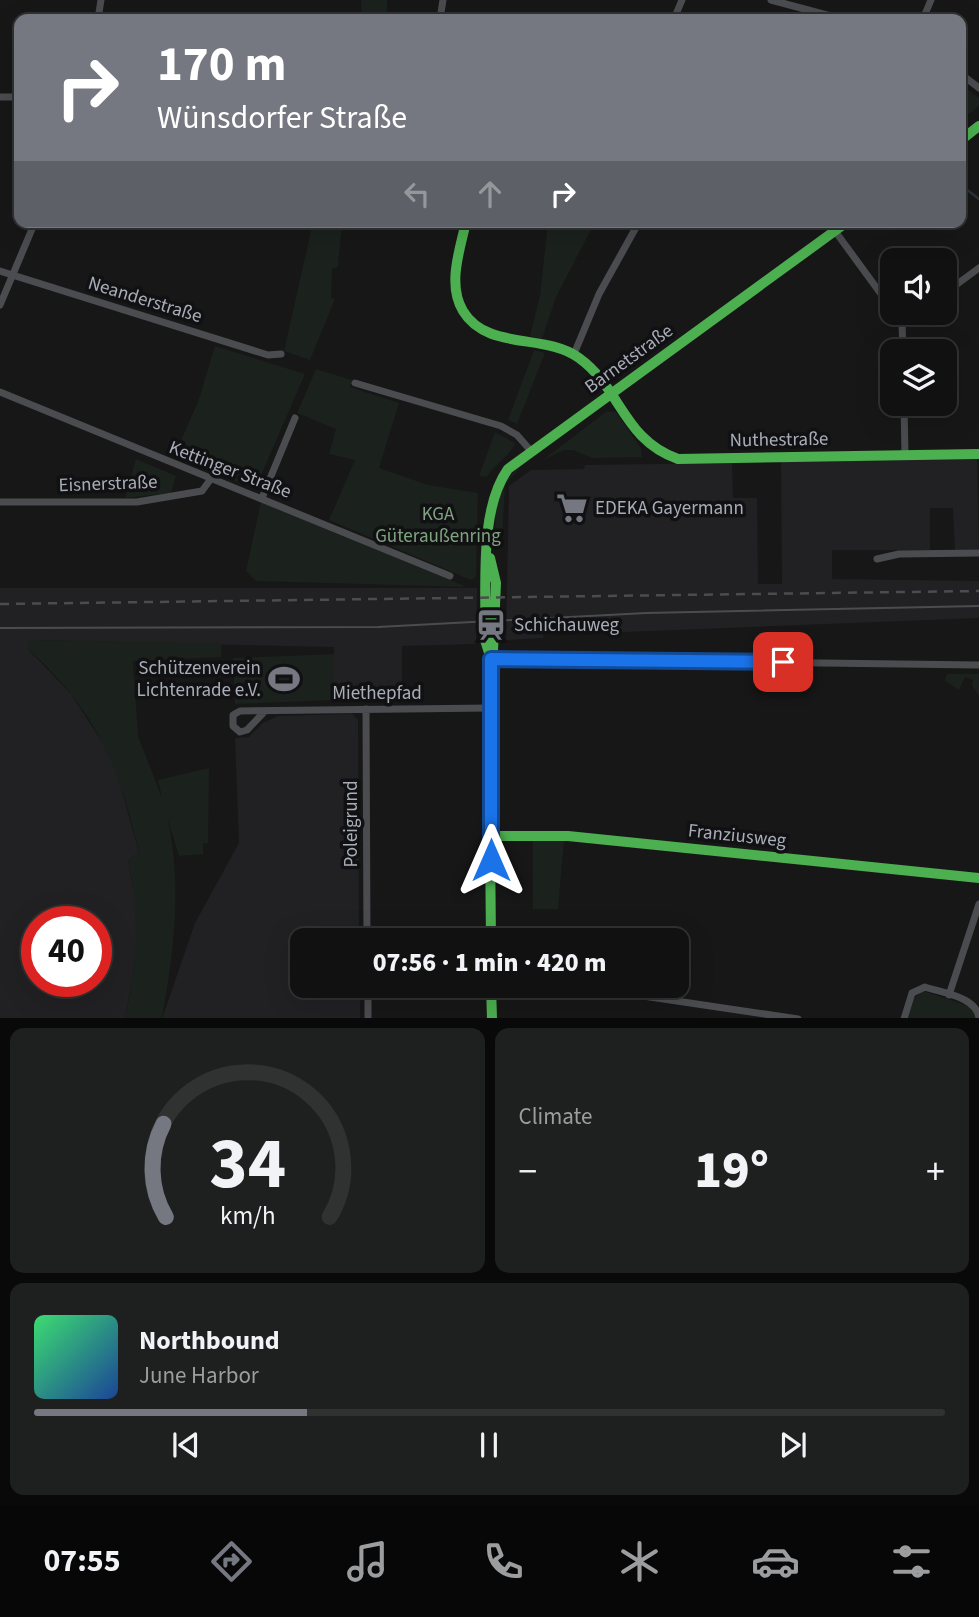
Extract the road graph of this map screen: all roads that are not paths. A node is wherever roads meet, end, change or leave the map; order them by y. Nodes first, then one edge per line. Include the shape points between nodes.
1 (771, 0) edge
2 (823, 14) edge
3 (32, 228) edge
4 (465, 228) edge
5 (636, 228) edge
6 (839, 228) edge
7 (835, 231) junction
8 (979, 268) edge
9 (0, 271) edge
10 (12, 276) junction
11 (957, 284) edge
12 (880, 292) edge
13 (0, 305) edge
14 (281, 354) dead end
15 (574, 354) junction
16 (355, 383) dead end
17 (0, 392) edge
18 (610, 394) junction
19 (904, 416) edge
20 (295, 418) dead end
21 (531, 451) junction
22 (979, 454) edge
23 (905, 456) junction
24 (210, 480) junction
25 (262, 498) junction
26 (0, 502) edge
27 (979, 553) edge
28 (877, 559) dead end
29 (450, 576) dead end
30 (491, 659) junction
31 (979, 665) edge
32 (366, 709) junction
33 (490, 709) junction
34 (265, 711) dead end
35 (490, 836) junction
36 (979, 878) edge
37 (979, 904) edge
38 (368, 928) edge
39 (491, 928) edge
40 (949, 995) junction
41 (368, 998) edge
42 (491, 998) edge
43 (659, 998) edge
44 (368, 1018) edge
45 (492, 1018) edge
46 (797, 1018) edge
47 (904, 1018) edge
48 (979, 1018) edge

1 - 2 street
3 - 10 street
4 - 15 street via 456,277 458,299 466,315 490,332
5 - 15 street
6 - 7 street, Barnetstraße
7 - 12 street
7 - 18 street, Barnetstraße
8 - 11 street
9 - 10 street, Neanderstraße
10 - 13 street
10 - 14 street, Neanderstraße via 268,355
15 - 18 street, Nuthestraße
16 - 21 street via 501,426
17 - 24 street, Kettinger Straße
18 - 21 street, Barnetstraße
18 - 23 street, Nuthestraße via 638,434 666,457
19 - 23 street
20 - 25 street
21 - 30 street, Barnetstraße via 508,469 490,506 490,558 496,583
22 - 23 street, Nuthestraße
24 - 25 street, Kettinger Straße
24 - 26 street, Eisnerstraße via 202,491 146,501
25 - 29 street, Kettinger Straße
27 - 28 street via 899,554
30 - 31 street
30 - 33 street
32 - 33 street, Miethepfad
32 - 34 street, Miethepfad
32 - 38 street, Poleigrund
33 - 35 street
35 - 36 street, Franziusweg via 568,836
35 - 39 street
37 - 40 street
40 - 47 street via 925,987 915,989
40 - 48 street via 972,1003
41 - 44 street
42 - 45 street
43 - 46 street

